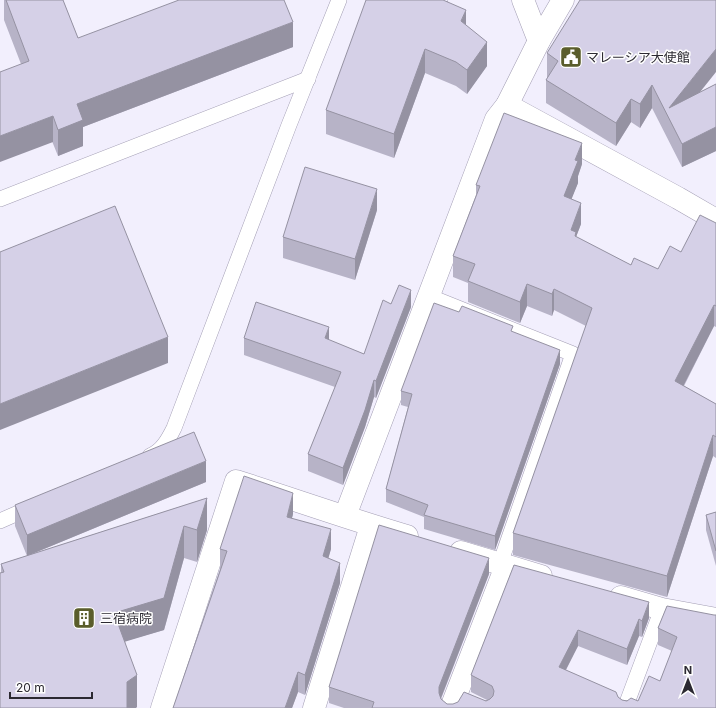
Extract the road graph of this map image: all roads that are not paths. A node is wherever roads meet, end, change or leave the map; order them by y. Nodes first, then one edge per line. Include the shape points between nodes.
1 (339, 0) edge
2 (523, 0) edge
3 (563, 0) edge
4 (539, 41) junction
5 (308, 79) junction
6 (507, 105) junction
7 (0, 199) edge
8 (716, 220) edge
9 (428, 296) junction
10 (135, 462) edge
11 (50, 500) edge
12 (344, 516) junction
13 (0, 521) edge
14 (371, 526) junction
15 (503, 565) junction
16 (558, 580) edge
17 (602, 592) edge
18 (662, 609) junction
19 (716, 619) edge
20 (458, 701) edge
21 (162, 708) edge
22 (314, 708) edge
23 (625, 708) edge

1 - 5 lane
2 - 4 street
3 - 4 street
4 - 6 street
5 - 7 lane
5 - 10 lane via 174,428 165,444 156,453
6 - 8 street
6 - 9 street via 496,120
9 - 12 street
9 - 15 lane via 573,354
11 - 13 lane
12 - 14 street
12 - 21 street via 236,481
14 - 15 street
14 - 22 street
15 - 16 street
15 - 20 street
17 - 18 street
18 - 19 street
18 - 23 lane

